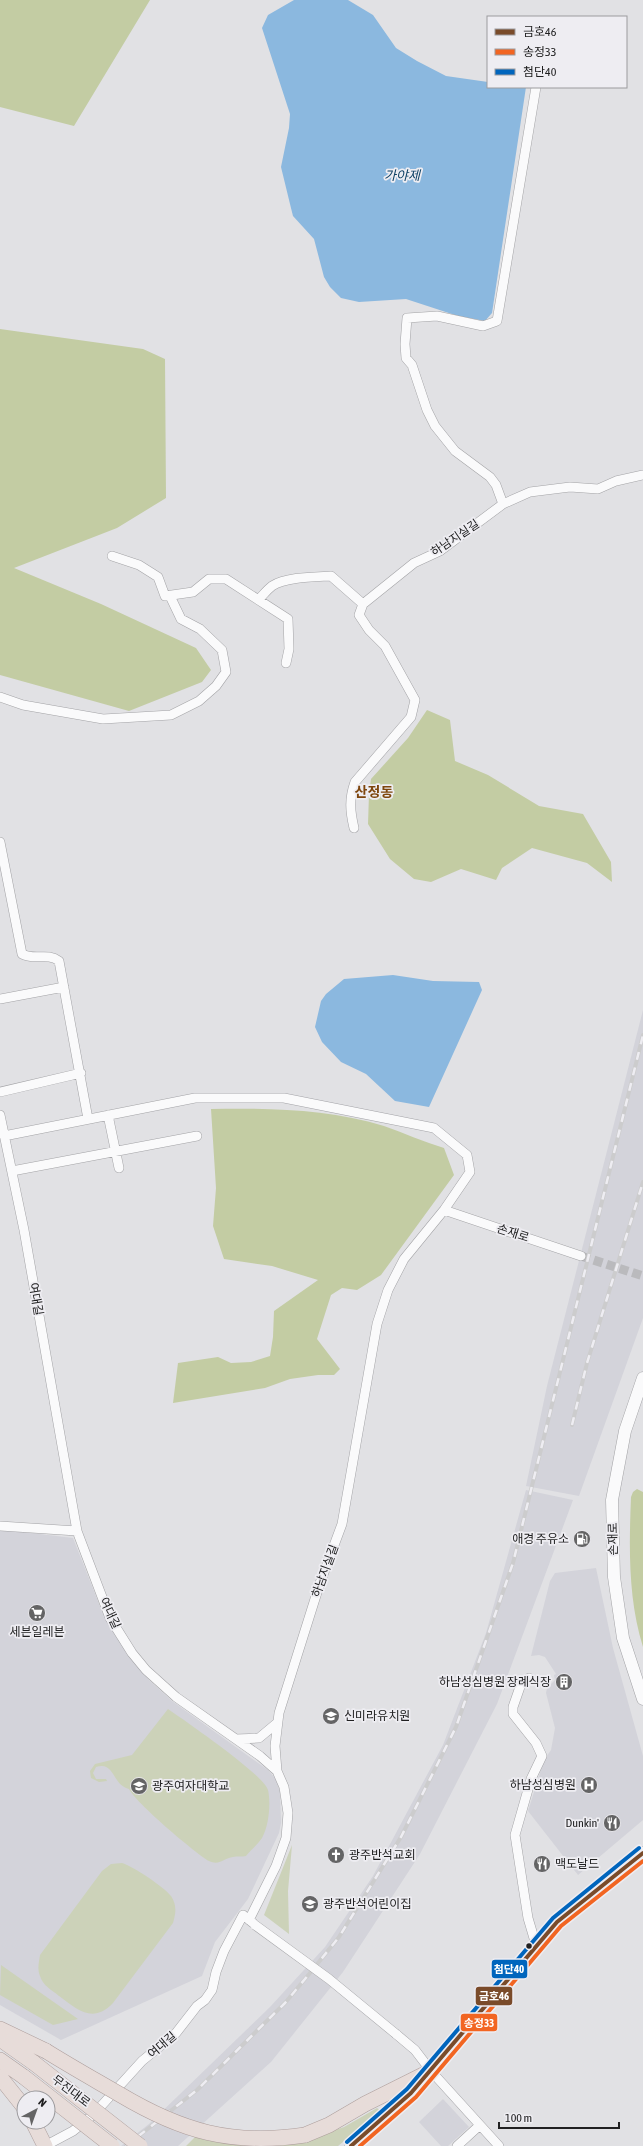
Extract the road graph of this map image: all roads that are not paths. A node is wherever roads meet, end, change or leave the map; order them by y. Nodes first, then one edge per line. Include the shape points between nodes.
1 (536, 88) edge
2 (643, 475) edge
3 (503, 504) junction
4 (112, 556) dead end
5 (170, 596) junction
6 (259, 599) junction
7 (363, 604) junction
8 (286, 663) dead end
9 (0, 698) edge
10 (354, 828) dead end
11 (0, 842) edge
12 (64, 987) junction
13 (0, 999) edge
14 (81, 1073) junction
15 (0, 1092) edge
16 (0, 1115) edge
17 (108, 1115) junction
18 (88, 1119) junction
19 (4, 1136) junction
20 (197, 1136) dead end
21 (116, 1152) junction
22 (119, 1168) dead end
23 (12, 1171) junction
24 (444, 1210) junction
25 (581, 1256) tunnel mouth
26 (643, 1378) edge
27 (0, 1526) edge
28 (77, 1531) junction
29 (529, 1678) dead end
30 (643, 1699) edge
31 (277, 1723) junction
32 (236, 1739) junction
33 (277, 1772) junction
34 (643, 1853) edge
35 (249, 1920) junction
36 (536, 1945) junction
37 (0, 2029) edge
38 (0, 2039) edge
39 (0, 2060) edge
40 (431, 2071) junction
41 (4, 2081) edge
42 (16, 2097) edge
43 (480, 2125) junction
44 (37, 2130) edge
45 (45, 2146) edge
46 (112, 2146) edge
47 (140, 2146) edge
48 (351, 2146) edge
49 (457, 2146) edge
50 (499, 2146) edge

1 - 3 street via 497,321 483,326 437,316 407,318 406,358 412,365 435,426 455,451 490,477
2 - 3 street, 하남지실길 via 616,481 598,489 570,487 530,492
3 - 7 street, 하남지실길 via 440,551 414,563
4 - 5 street via 140,565 158,577 165,596
5 - 6 street via 193,592 209,579 226,579
5 - 9 street via 181,618 200,629 222,650 226,672 216,686 199,701 171,715 103,719 23,705
6 - 7 street via 273,586 282,583 302,578 331,576
6 - 8 street via 288,619 289,649
7 - 10 street via 359,614 369,630 385,646 415,700 411,717 355,782 349,809
11 - 12 street via 22,954 28,957 53,956 59,961
12 - 13 street
12 - 14 street
14 - 15 street
14 - 18 street via 80,1085
16 - 19 street, 여대길
17 - 18 street, 하남지실길
17 - 21 street
17 - 24 street, 하남지실길 via 195,1098 284,1098 434,1128 467,1155 470,1172
18 - 19 street, 하남지실길
19 - 23 street, 여대길
20 - 21 street
21 - 22 street
21 - 23 street
23 - 28 street, 여대길
24 - 25 street, 손재로
24 - 31 street, 하남지실길 via 404,1259 388,1290 377,1324 342,1524 318,1590
26 - 30 main road, 손재로 via 625,1431 612,1500 614,1577 623,1638
27 - 28 street
28 - 32 street, 여대길 via 110,1618 132,1653 146,1670 176,1697
29 - 36 street via 521,1684 513,1714 536,1743 542,1756 531,1779 515,1840 528,1918
31 - 32 street via 259,1738
31 - 33 street, 하남지실길
32 - 33 street, 여대길
33 - 35 street, 여대길 via 284,1787 288,1813 286,1838 276,1866
34 - 36 main road via 587,1896 557,1922
35 - 40 street, bridge via 329,1979 396,2034 415,2050
35 - 45 street, 여대길 via 224,1952 212,1990 176,2033 142,2061 93,2115 73,2131
36 - 40 main road
37 - 40 highway, bridge via 46,2051 159,2117 195,2134 246,2143 267,2143 305,2135
38 - 47 highway, 무진대로, bridge
39 - 46 highway, 무진대로, bridge
40 - 43 street
40 - 48 main road via 412,2093
41 - 42 highway
43 - 49 street
43 - 50 street
44 - 45 highway

